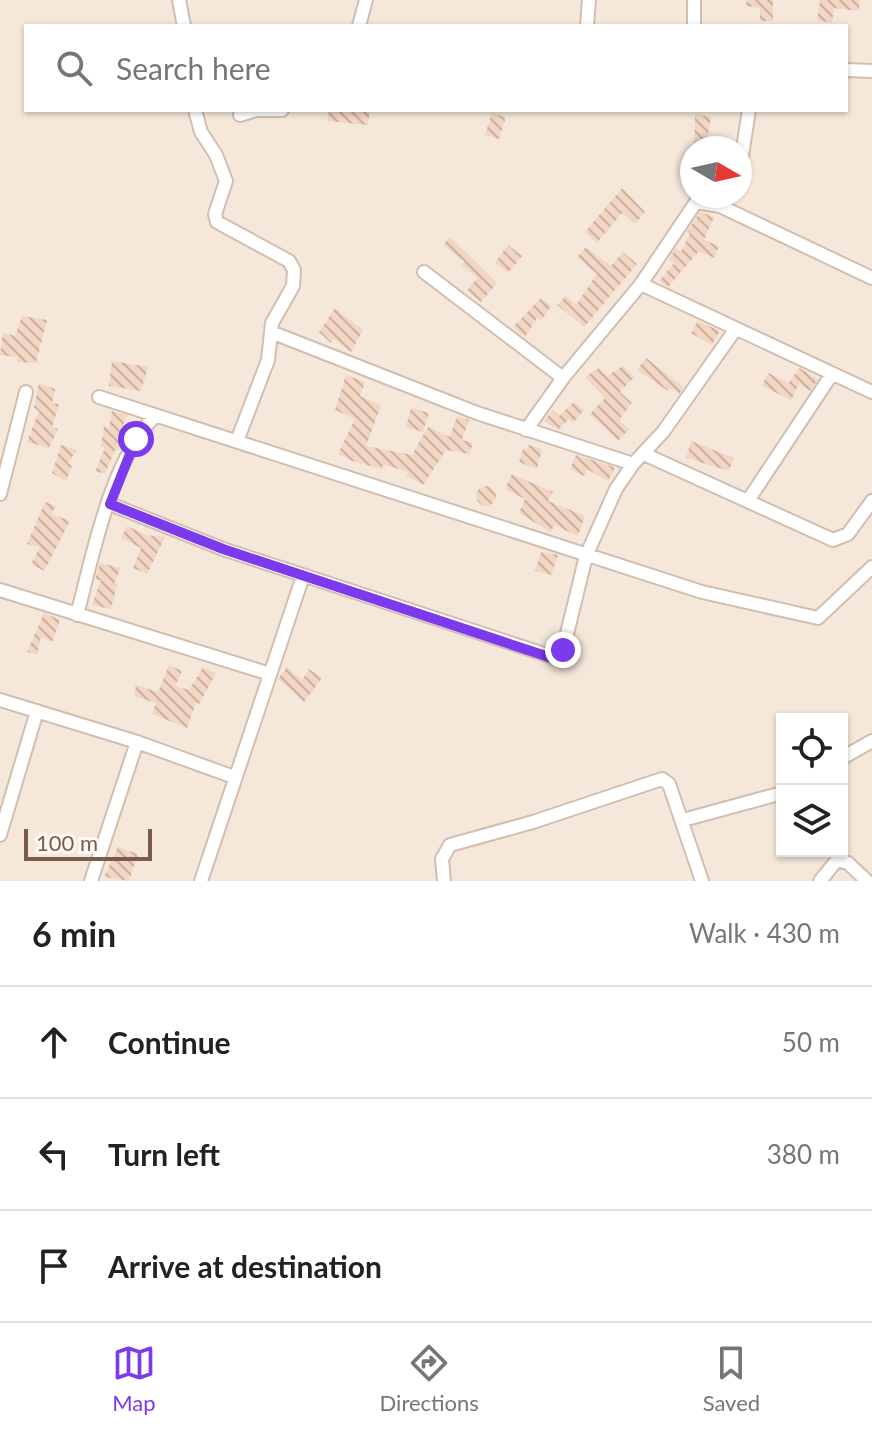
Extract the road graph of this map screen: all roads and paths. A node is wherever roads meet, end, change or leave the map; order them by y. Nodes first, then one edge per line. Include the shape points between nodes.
1 (179, 0) edge
2 (366, 0) edge
3 (589, 0) edge
4 (694, 0) edge
5 (184, 24) edge
6 (360, 24) edge
7 (587, 24) edge
8 (694, 24) edge
9 (848, 70) edge
10 (872, 71) edge
11 (196, 112) edge
12 (250, 112) edge
13 (749, 112) edge
14 (240, 115) dead end
15 (745, 136) edge
16 (690, 208) edge
17 (737, 208) edge
18 (424, 272) dead end
19 (872, 278) edge
20 (641, 284) junction
21 (735, 330) junction
22 (271, 332) junction
23 (832, 374) junction
24 (563, 378) junction
25 (26, 392) dead end
26 (872, 392) edge
27 (99, 397) dead end
28 (155, 416) junction
29 (526, 430) junction
30 (237, 441) junction
31 (644, 454) junction
32 (4, 464) edge
33 (633, 464) junction
34 (0, 494) edge
35 (749, 499) junction
36 (872, 501) edge
37 (110, 504) junction
38 (586, 556) junction
39 (872, 567) edge
40 (303, 576) junction
41 (0, 590) edge
42 (77, 615) junction
43 (270, 674) junction
44 (0, 700) edge
45 (37, 711) junction
46 (872, 741) edge
47 (137, 742) junction
48 (848, 755) edge
49 (234, 777) junction
50 (776, 795) edge
51 (683, 820) junction
52 (0, 835) edge
53 (91, 881) edge
54 (201, 881) edge
55 (444, 881) edge
56 (701, 881) edge
57 (820, 881) edge
58 (867, 881) edge

1 - 5 street
2 - 6 street
3 - 7 street
4 - 8 street
9 - 10 street
11 - 22 street via 226,181 217,222 289,261 294,270 293,286 275,314
12 - 14 street
13 - 15 street
16 - 20 street
17 - 19 street
18 - 24 street
20 - 21 street
20 - 24 street
21 - 23 street
21 - 31 street
22 - 29 street
22 - 30 street via 268,360
23 - 26 street
23 - 35 street
24 - 29 street
25 - 32 street
27 - 28 street
28 - 30 street
28 - 37 street via 136,439
29 - 33 street
30 - 38 street
31 - 33 street
31 - 35 street
32 - 34 street
33 - 38 street
35 - 36 street via 833,540 848,534
37 - 40 street
37 - 42 street
38 - 39 street via 810,618 824,616
38 - 40 street via 563,650 549,657
40 - 43 street
41 - 42 street
42 - 43 street
43 - 49 street
44 - 45 street
45 - 47 street
45 - 52 street
46 - 48 street
47 - 49 street
47 - 53 street
49 - 54 street
50 - 51 street
51 - 55 street via 662,779 450,845 442,859
51 - 56 street
57 - 58 street via 837,860

